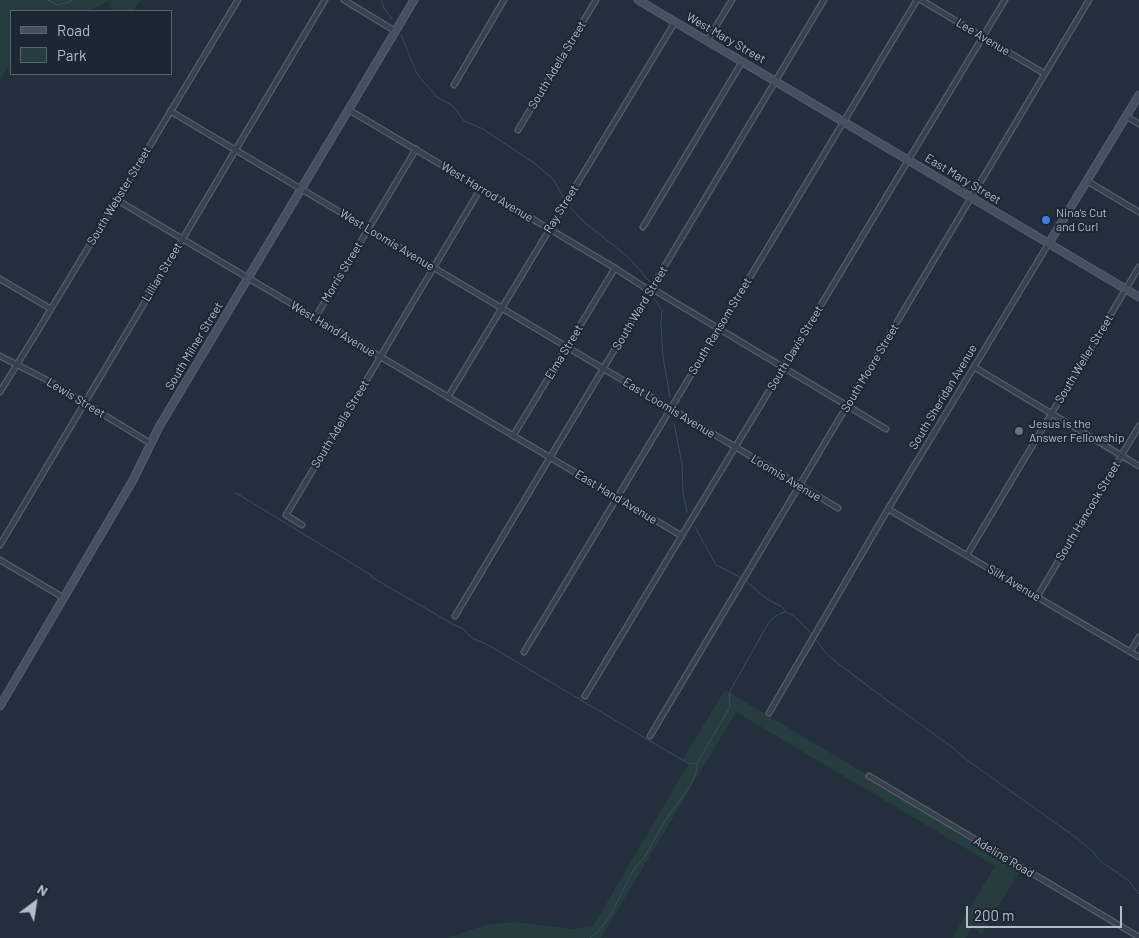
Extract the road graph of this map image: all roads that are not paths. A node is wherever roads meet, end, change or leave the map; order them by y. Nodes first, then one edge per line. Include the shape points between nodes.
1 (238, 0) edge
2 (325, 0) edge
3 (344, 0) edge
4 (414, 0) edge
5 (504, 0) edge
6 (596, 0) edge
7 (638, 0) edge
8 (732, 0) edge
9 (824, 0) edge
10 (917, 0) edge
11 (921, 0) edge
12 (1005, 0) edge
13 (1089, 0) edge
14 (675, 22) junction
15 (395, 31) junction
16 (983, 37) junction
17 (707, 41) junction
18 (742, 62) junction
19 (1045, 74) junction
20 (776, 81) junction
21 (454, 84) dead end
22 (1139, 95) edge
23 (349, 110) junction
24 (170, 111) junction
25 (1126, 116) junction
26 (844, 121) junction
27 (1139, 124) edge
28 (518, 130) dead end
29 (416, 149) junction
30 (236, 150) junction
31 (909, 160) junction
32 (1087, 181) junction
33 (481, 188) junction
34 (302, 189) junction
35 (972, 197) junction
36 (117, 200) junction
37 (1139, 212) edge
38 (643, 226) dead end
39 (368, 228) junction
40 (549, 229) junction
41 (182, 239) junction
42 (1049, 243) junction
43 (434, 267) junction
44 (1139, 267) edge
45 (615, 268) junction
46 (248, 278) junction
47 (0, 279) edge
48 (653, 285) junction
49 (1126, 289) junction
50 (650, 291) junction
51 (1139, 297) edge
52 (501, 307) junction
53 (51, 309) junction
54 (315, 318) junction
55 (719, 328) junction
56 (567, 347) junction
57 (0, 356) edge
58 (380, 357) junction
59 (17, 365) junction
60 (783, 367) junction
61 (974, 367) junction
62 (604, 368) junction
63 (0, 392) edge
64 (448, 397) junction
65 (85, 403) junction
66 (848, 406) junction
67 (671, 408) junction
68 (1051, 413) junction
69 (1139, 426) edge
70 (886, 429) dead end
71 (513, 436) junction
72 (150, 443) junction
73 (735, 447) junction
74 (1122, 455) junction
75 (550, 458) junction
76 (1139, 466) edge
77 (800, 486) junction
78 (618, 497) junction
79 (838, 508) dead end
80 (888, 509) junction
81 (302, 525) dead end
82 (682, 536) junction
83 (0, 545) edge
84 (967, 555) junction
85 (0, 560) edge
86 (1037, 596) junction
87 (64, 598) junction
88 (455, 616) dead end
89 (1139, 637) edge
90 (524, 652) dead end
91 (1130, 652) junction
92 (1139, 657) edge
93 (585, 696) dead end
94 (0, 706) edge
95 (769, 713) dead end
96 (650, 736) dead end
97 (869, 776) dead end
98 (1139, 937) edge

1 - 24 street, South Webster Street
2 - 30 street, Lillian Street
3 - 15 street
4 - 15 street, South Milner Street
5 - 21 street
6 - 28 street, South Adella Street
7 - 14 street, West Mary Street
8 - 17 street
9 - 20 street, South Ward Street
10 - 26 street, South Ransom Street
11 - 16 street, Lee Avenue
12 - 16 street, South Davis Street
13 - 19 street, South Moore Street
14 - 17 street, West Mary Street
14 - 40 street, Ray Street
15 - 23 street, South Milner Street
16 - 19 street, Lee Avenue
16 - 31 street, South Davis Street
17 - 18 street, West Mary Street
18 - 20 street, West Mary Street
18 - 38 street
19 - 35 street, South Moore Street
20 - 26 street, East Mary Street
20 - 48 street, South Ward Street
22 - 25 street, South Sheridan Avenue
23 - 29 street, West Harrod Avenue
23 - 34 street, South Milner Street
24 - 30 street, West Loomis Avenue
24 - 36 street, South Webster Street
25 - 27 street
25 - 32 street, South Sheridan Avenue
26 - 31 street, East Mary Street
26 - 55 street, South Ransom Street
29 - 33 street, West Harrod Avenue
29 - 39 street, Morris Street
30 - 34 street, West Loomis Avenue
30 - 41 street, Lillian Street
31 - 35 street, East Mary Street
31 - 60 street, South Davis Street
32 - 37 street
32 - 42 street, South Sheridan Avenue
33 - 40 street, West Harrod Avenue
33 - 43 street, South Adella Street
34 - 39 street, West Loomis Avenue
34 - 46 street, South Milner Street
35 - 42 street, East Mary Street
35 - 66 street, South Moore Street
36 - 41 street, West Hand Avenue
36 - 53 street, South Webster Street
39 - 43 street, West Loomis Avenue
39 - 54 street, Morris Street
40 - 45 street, West Harrod Avenue
40 - 52 street, Ray Street
41 - 46 street, West Hand Avenue
41 - 65 street, Lillian Street
42 - 49 street, East Mary Street
42 - 61 street, South Sheridan Avenue
43 - 52 street, West Loomis Avenue
43 - 58 street, South Adella Street
44 - 49 street, South Weller Street
45 - 50 street, West Harrod Avenue
45 - 56 street, Elma Street
46 - 54 street, West Hand Avenue
46 - 72 street, South Milner Street
47 - 53 street
48 - 50 street, South Ward Street
48 - 55 street via 656,291
49 - 51 street, East Mary Street
49 - 68 street, South Weller Street
50 - 62 street, South Ward Street
52 - 56 street, West Loomis Avenue
52 - 64 street, Ray Street
53 - 59 street, South Webster Street
54 - 58 street, West Hand Avenue
55 - 60 street
55 - 67 street, South Ransom Street
56 - 62 street, West Loomis Avenue
56 - 71 street, Elma Street
57 - 59 street, Lewis Street
58 - 64 street, West Hand Avenue
58 - 81 street, South Adella Street via 286,515
59 - 63 street, South Webster Street
59 - 65 street, Lewis Street
60 - 66 street
60 - 73 street, South Davis Street
61 - 68 street
61 - 80 street, South Sheridan Avenue
62 - 67 street, East Loomis Avenue
62 - 75 street, South Ward Street
64 - 71 street, West Hand Avenue
65 - 72 street, Lewis Street
65 - 83 street, Lillian Street
66 - 70 street
66 - 77 street, South Moore Street
67 - 73 street, East Loomis Avenue
67 - 78 street, South Ransom Street
68 - 74 street
68 - 84 street, South Weller Street
69 - 74 street, South Hancock Street
71 - 75 street, West Hand Avenue
72 - 87 street, South Milner Street via 133,480
73 - 77 street, Loomis Avenue
73 - 82 street, South Davis Street
74 - 76 street
74 - 86 street, South Hancock Street
75 - 78 street, East Hand Avenue
75 - 88 street, South Ward Street
77 - 79 street, Loomis Avenue
77 - 96 street, South Moore Street
78 - 82 street, East Hand Avenue
78 - 90 street, South Ransom Street
80 - 84 street, Silk Avenue
80 - 95 street, South Sheridan Avenue
82 - 93 street, South Davis Street
84 - 86 street, Silk Avenue
85 - 87 street
86 - 91 street, Silk Avenue
87 - 94 street, South Milner Street
89 - 91 street
91 - 92 street, Silk Avenue
97 - 98 street, Adeline Road

